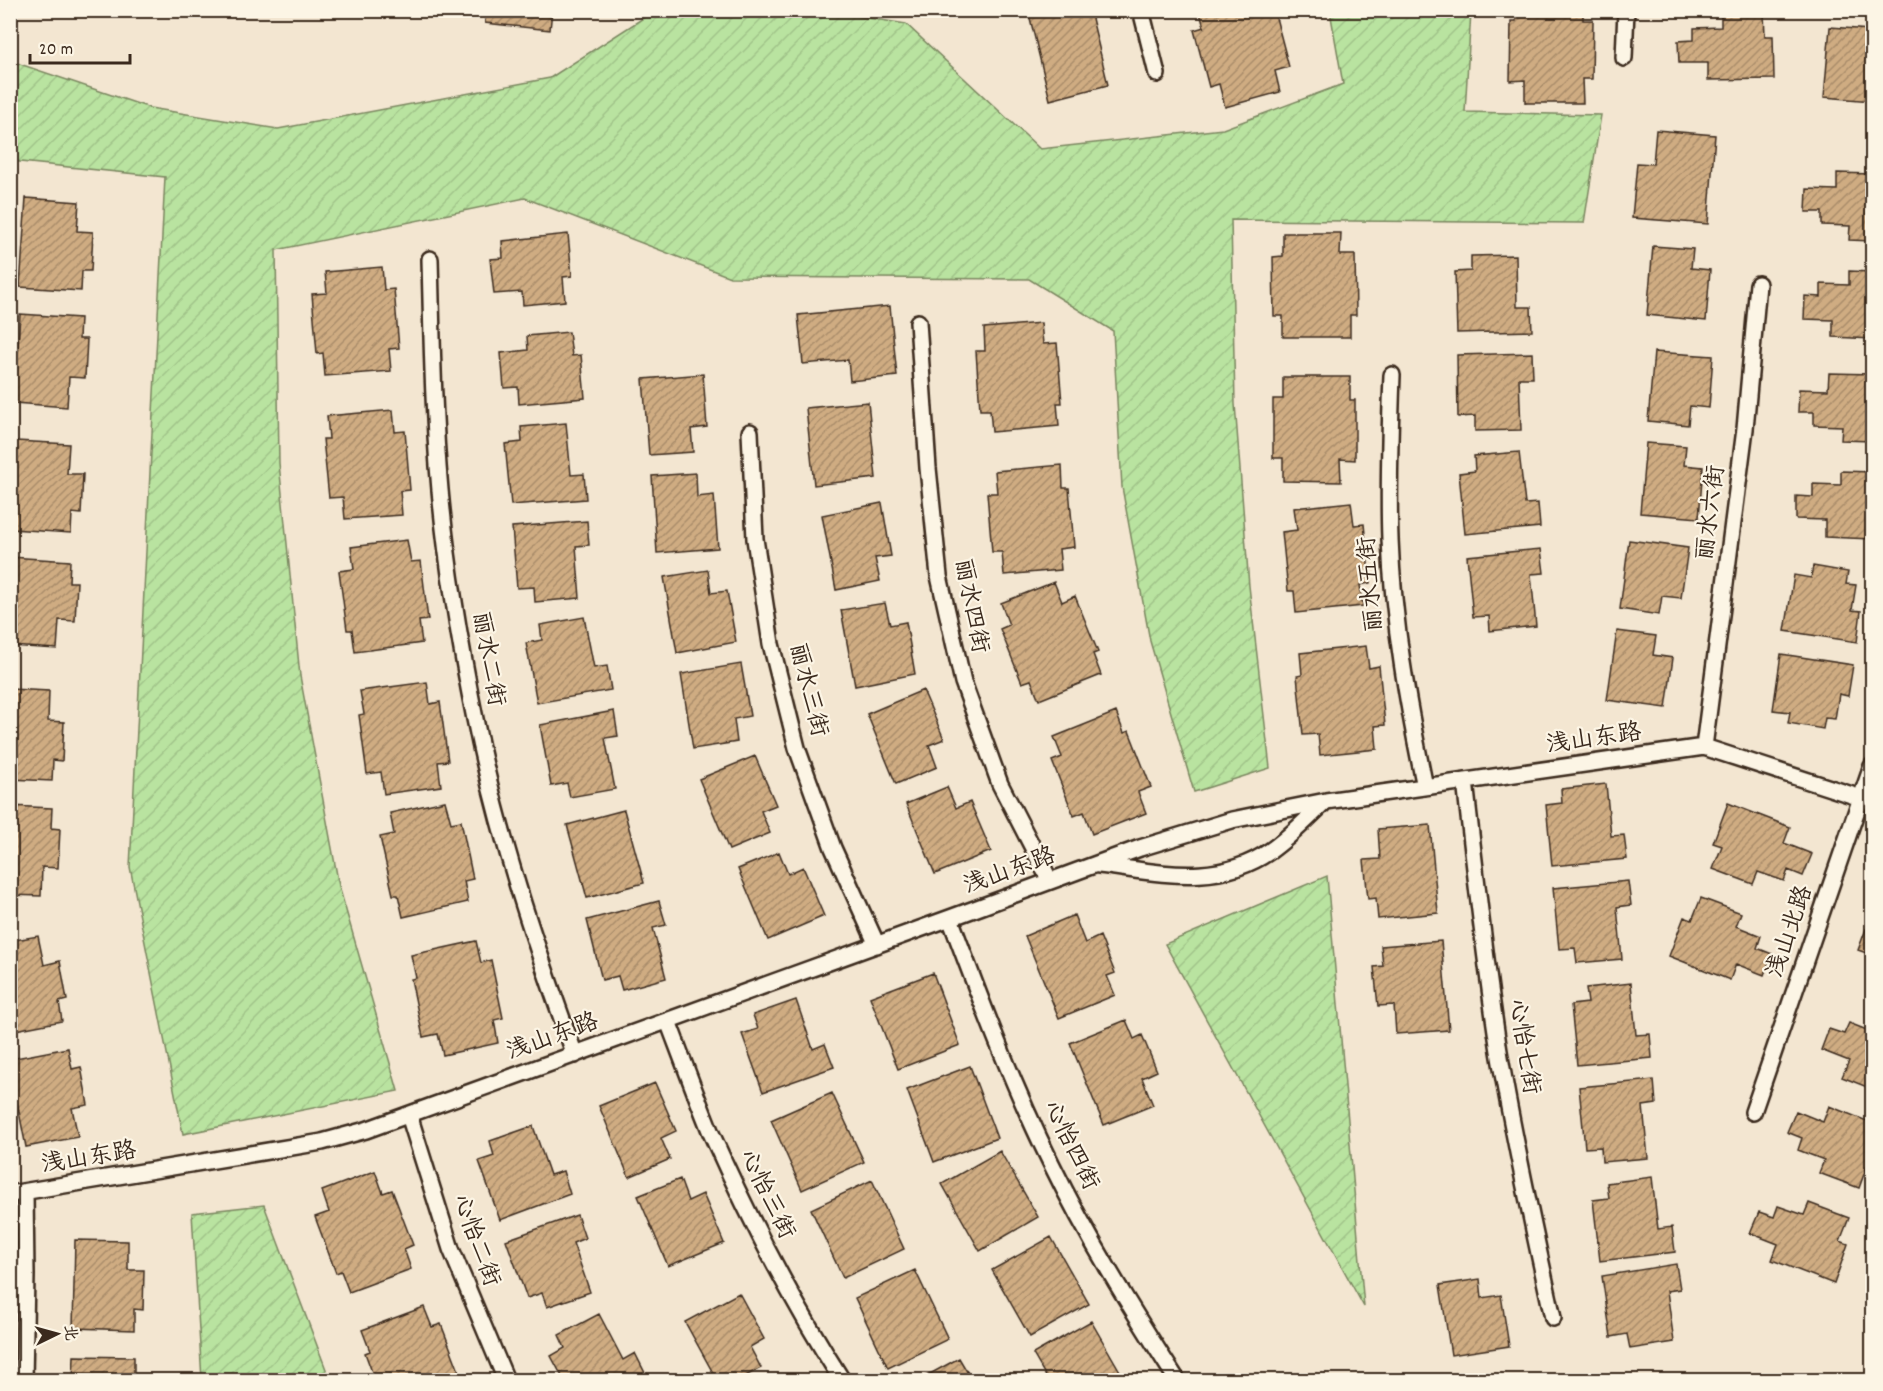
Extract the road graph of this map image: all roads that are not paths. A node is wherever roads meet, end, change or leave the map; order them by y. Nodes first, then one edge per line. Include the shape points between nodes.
1 (1141, 10) edge
2 (1626, 10) edge
3 (1624, 58) dead end
4 (1157, 74) dead end
5 (430, 259) dead end
6 (1758, 284) dead end
7 (918, 322) dead end
8 (1392, 375) dead end
9 (750, 432) dead end
10 (1704, 747) junction
11 (1872, 766) edge
12 (1465, 781) junction
13 (1425, 787) junction
14 (1861, 798) junction
15 (1326, 801) junction
16 (1095, 864) junction
17 (1050, 881) junction
18 (951, 918) junction
19 (877, 945) junction
20 (668, 1021) junction
21 (575, 1054) junction
22 (1753, 1112) dead end
23 (409, 1115) junction
24 (17, 1193) edge
25 (1553, 1318) dead end
26 (24, 1380) edge
27 (506, 1380) edge
28 (842, 1380) edge
29 (1177, 1380) edge

1 - 4 lane
2 - 3 lane
5 - 21 lane, 丽水二街 via 440,491 475,721 502,834
6 - 10 lane, 丽水六街 via 1745,429
7 - 17 lane, 丽水四街 via 939,576 963,682 1000,784
8 - 13 lane, 丽水五街 via 1391,553 1408,705
9 - 19 lane, 丽水三街 via 755,538 771,644 797,748 833,848
10 - 12 lane, 浅山东路
10 - 14 lane, 浅山东路
11 - 14 lane, 浅山北路
12 - 13 lane, 浅山东路
12 - 25 lane, 心怡七街 via 1499,1052
13 - 15 lane, 浅山东路
14 - 22 lane, 浅山北路
15 - 16 lane, 浅山东路 via 1232,820
15 - 16 lane, 浅山东路 via 1271,851 1226,872 1192,875
16 - 17 lane, 浅山东路
17 - 18 lane, 浅山东路
18 - 19 lane, 浅山东路
18 - 29 lane, 心怡四街 via 997,1043 1051,1164 1114,1280
19 - 20 lane, 浅山东路
20 - 21 lane, 浅山东路
20 - 28 lane, 心怡三街 via 711,1132 761,1239
21 - 23 lane, 浅山东路
23 - 24 lane, 浅山东路 via 322,1142
23 - 27 lane, 心怡二街 via 451,1249
24 - 26 lane via 26,1275

